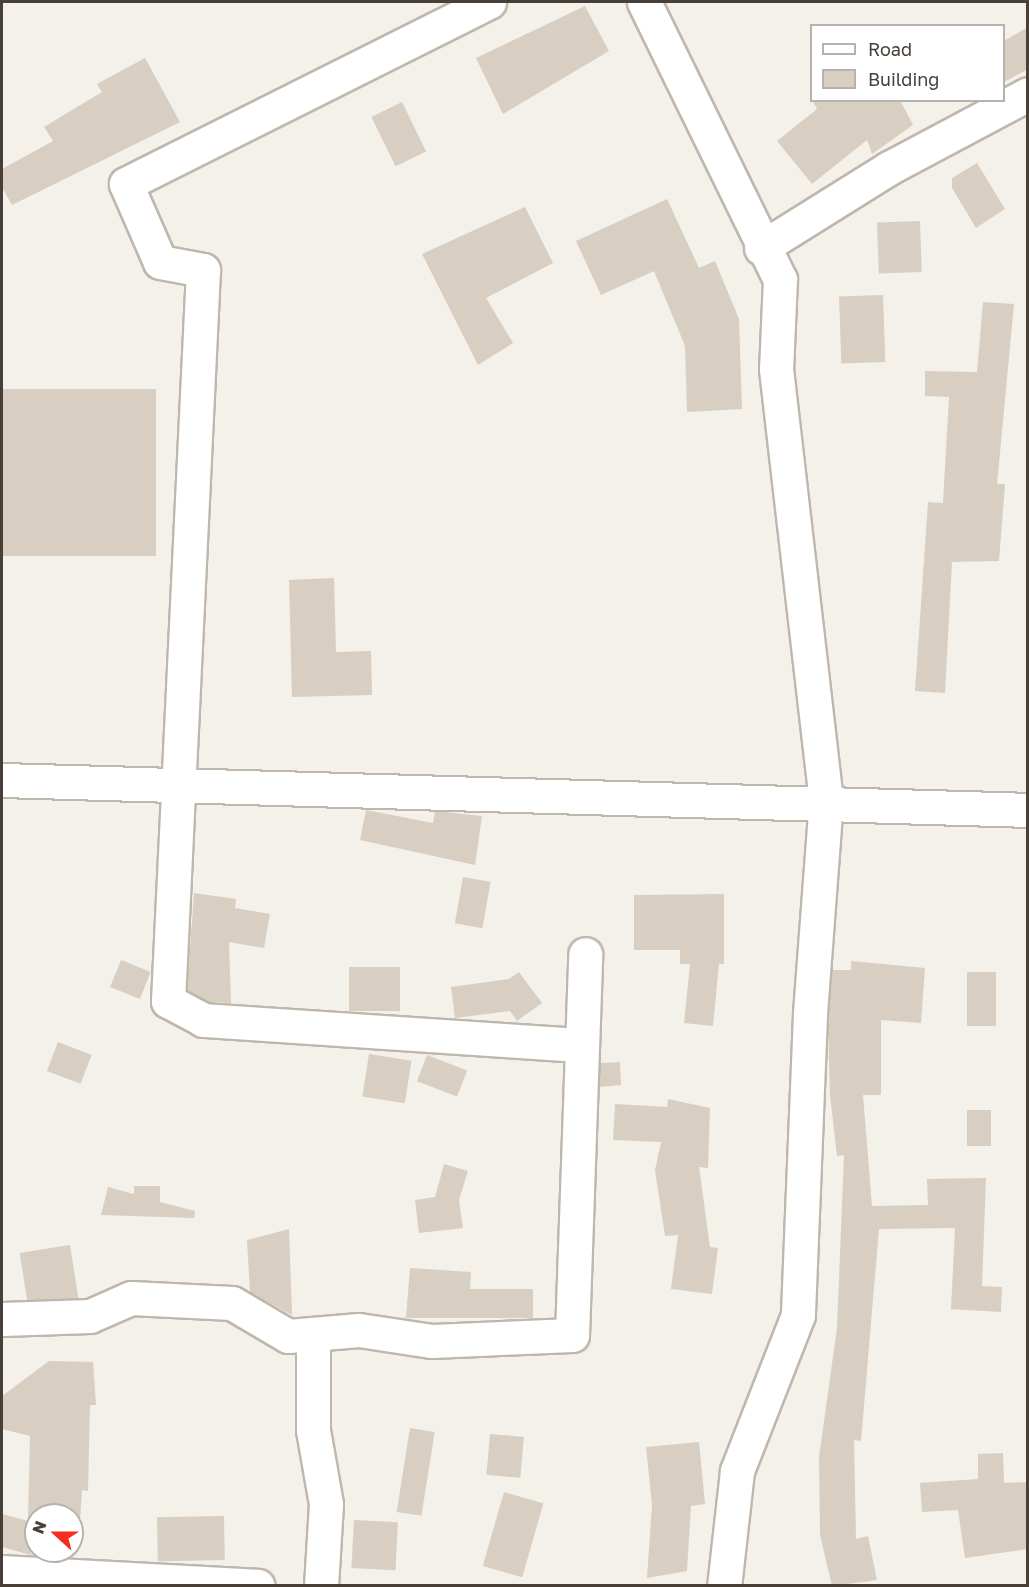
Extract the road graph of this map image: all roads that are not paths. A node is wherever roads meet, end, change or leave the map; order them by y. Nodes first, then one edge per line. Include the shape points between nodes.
1 (489, 2) edge
2 (644, 2) edge
3 (1028, 94) edge
4 (761, 248) junction
5 (2, 780) edge
6 (181, 789) junction
7 (826, 800) junction
8 (1028, 810) edge
9 (585, 954) dead end
10 (581, 1045) junction
11 (2, 1319) edge
12 (313, 1334) junction
13 (2, 1572) edge
14 (258, 1586) edge
15 (321, 1586) edge
16 (724, 1586) edge

1 - 6 street via 126,184 160,262 203,270
2 - 4 street
3 - 4 street via 889,168
4 - 7 street via 780,279 776,369
5 - 6 street
6 - 7 street via 722,802
6 - 10 street via 168,1001 203,1020
7 - 8 street
7 - 16 street via 810,1002 798,1315 737,1471
9 - 10 street
10 - 12 street via 572,1335 432,1341 359,1330
11 - 12 street via 90,1316 131,1298 232,1303 288,1336
12 - 15 street via 313,1430 326,1504
13 - 14 street

